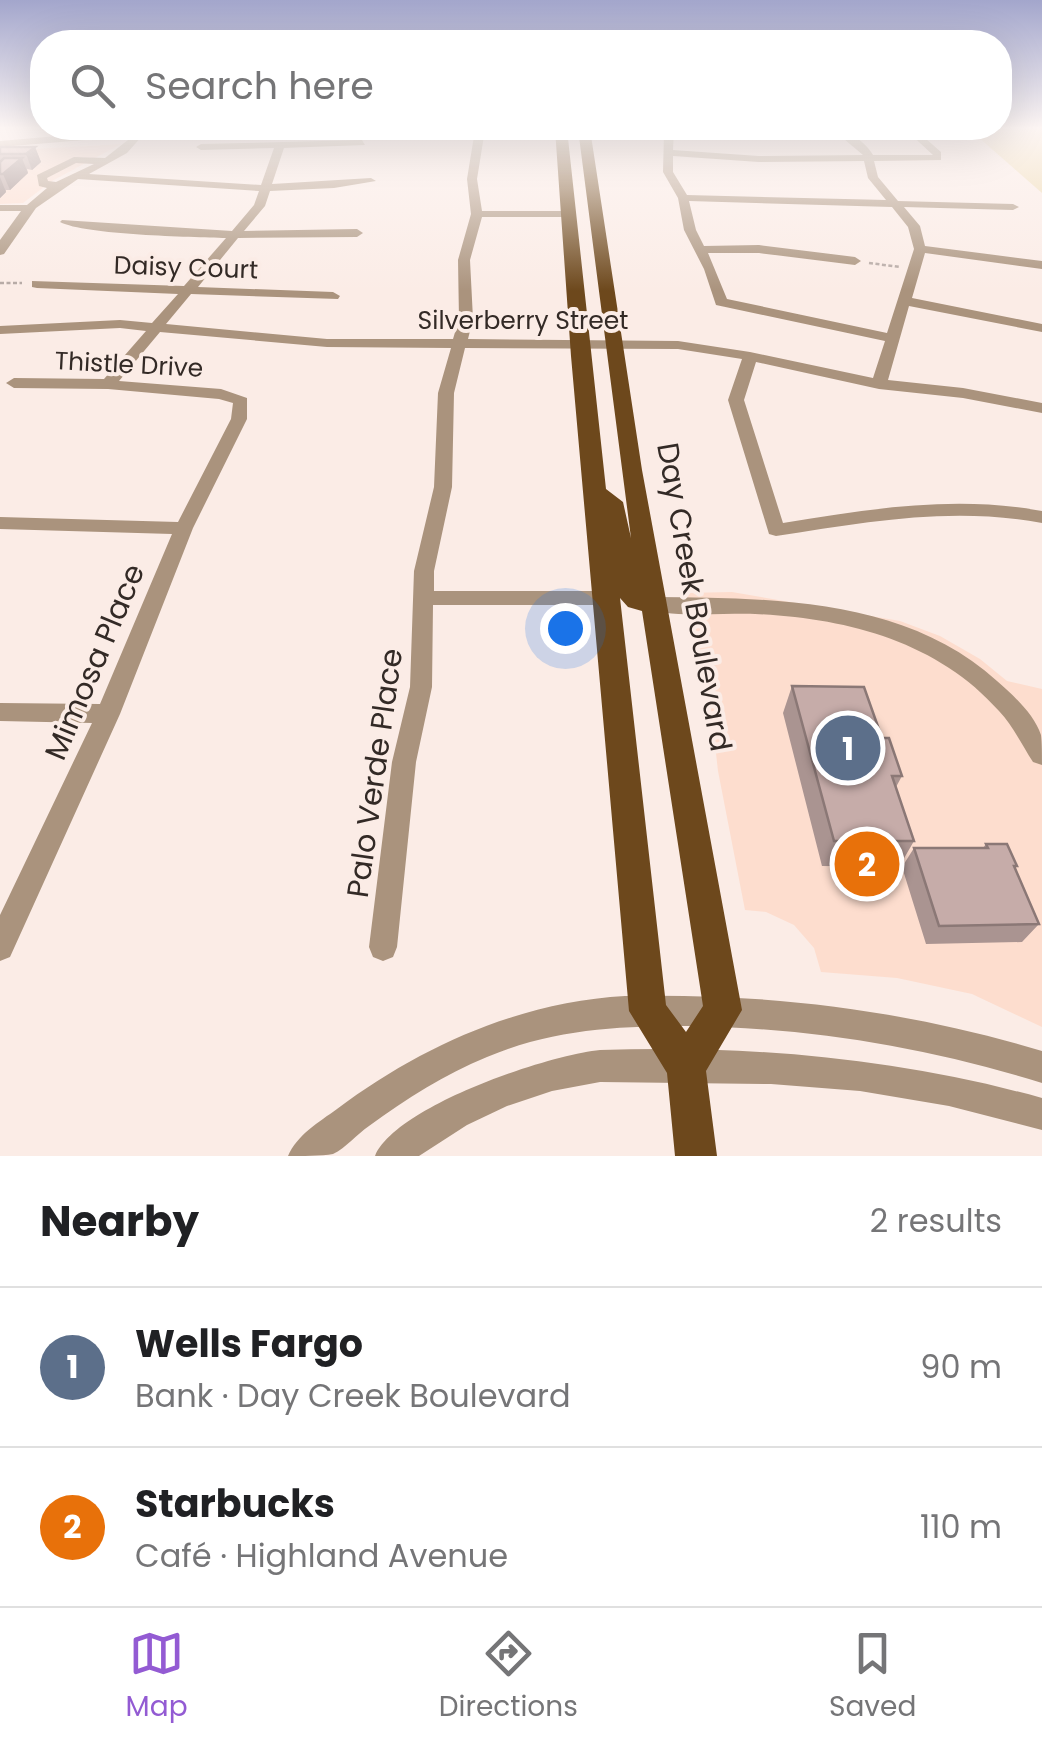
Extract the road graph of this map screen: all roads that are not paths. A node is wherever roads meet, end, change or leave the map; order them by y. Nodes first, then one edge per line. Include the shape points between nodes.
1 (42, 183) edge
2 (64, 183) edge
3 (141, 183) edge
4 (269, 183) edge
5 (356, 183) edge
6 (473, 183) edge
7 (565, 183) edge
8 (591, 183) edge
9 (674, 183) edge
10 (878, 183) edge
11 (58, 186) junction
12 (267, 190) junction
13 (683, 198) junction
14 (897, 204) junction
15 (1013, 207) dead end
16 (0, 208) edge
17 (31, 208) junction
18 (478, 214) junction
19 (568, 214) junction
20 (66, 222) dead end
21 (357, 233) dead end
22 (234, 234) junction
23 (0, 250) edge
24 (698, 250) junction
25 (920, 250) junction
26 (855, 261) road end
27 (1042, 265) edge
28 (37, 284) road end
29 (187, 288) junction
30 (333, 296) dead end
31 (904, 302) junction
32 (156, 326) junction
33 (1042, 328) edge
34 (0, 330) edge
35 (890, 338) junction
36 (461, 345) junction
37 (612, 345) junction
38 (579, 346) junction
39 (750, 356) junction
40 (14, 384) dead end
41 (108, 384) junction
42 (879, 384) junction
43 (241, 401) joint
44 (1042, 408) edge
45 (595, 491) junction
46 (1042, 517) edge
47 (0, 523) edge
48 (184, 528) junction
49 (422, 598) junction
50 (607, 598) junction
51 (654, 604) junction
52 (0, 712) edge
53 (108, 714) junction
54 (1042, 755) edge
55 (0, 947) edge
56 (383, 947) dead end
57 (723, 1010) junction
58 (648, 1011) junction
59 (686, 1066) junction
60 (1042, 1067) edge
61 (1042, 1114) edge
62 (305, 1156) edge
63 (392, 1156) edge
64 (696, 1156) edge

1 - 11 street
2 - 11 street
3 - 12 street
4 - 12 street
5 - 12 street
6 - 18 street, Palo Verde Place
7 - 19 main road
8 - 37 main road, Day Creek Boulevard
9 - 13 street
10 - 14 street
11 - 17 street
12 - 22 street
13 - 14 street
13 - 24 street
14 - 15 street
14 - 25 street via 914,226
16 - 17 street
17 - 23 street
18 - 19 street
18 - 36 street, Palo Verde Place via 464,260
19 - 38 main road
20 - 22 street
21 - 22 street
22 - 29 street
24 - 26 street via 759,249
24 - 35 street via 722,302
25 - 27 street
25 - 31 street
28 - 29 street, Daisy Court
29 - 30 street, Daisy Court
29 - 32 street
31 - 33 street
31 - 35 street
32 - 34 street, Silverberry Street
32 - 36 street, Silverberry Street via 251,338
32 - 41 street
35 - 42 street
36 - 38 street, Silverberry Street
36 - 49 street, Palo Verde Place via 446,393 443,487
37 - 38 street, Silverberry Street
37 - 39 street, Silverberry Street via 678,345
37 - 51 main road, Day Creek Boulevard
38 - 45 main road
39 - 42 street, Silverberry Street
39 - 46 street via 736,400 776,530 930,507
40 - 41 street, Thistle Drive
41 - 43 street, Thistle Drive
42 - 44 street, Silverberry Street
43 - 48 street, Mimosa Place via 239,419
45 - 50 main road
45 - 51 main road via 612,502 628,592
47 - 48 street
48 - 53 street, Mimosa Place
49 - 50 street
49 - 56 street, Palo Verde Place via 421,687 404,762
50 - 58 main road
51 - 54 street via 750,604 911,636 958,658 995,687
51 - 57 main road, Day Creek Boulevard
52 - 53 street
53 - 55 street, Mimosa Place
57 - 58 street
57 - 59 main road
57 - 60 street via 910,1029
58 - 59 main road
58 - 62 street via 540,1023 480,1044 377,1100
59 - 61 street via 846,1071
59 - 63 street via 582,1068 549,1076 463,1110
59 - 64 main road

